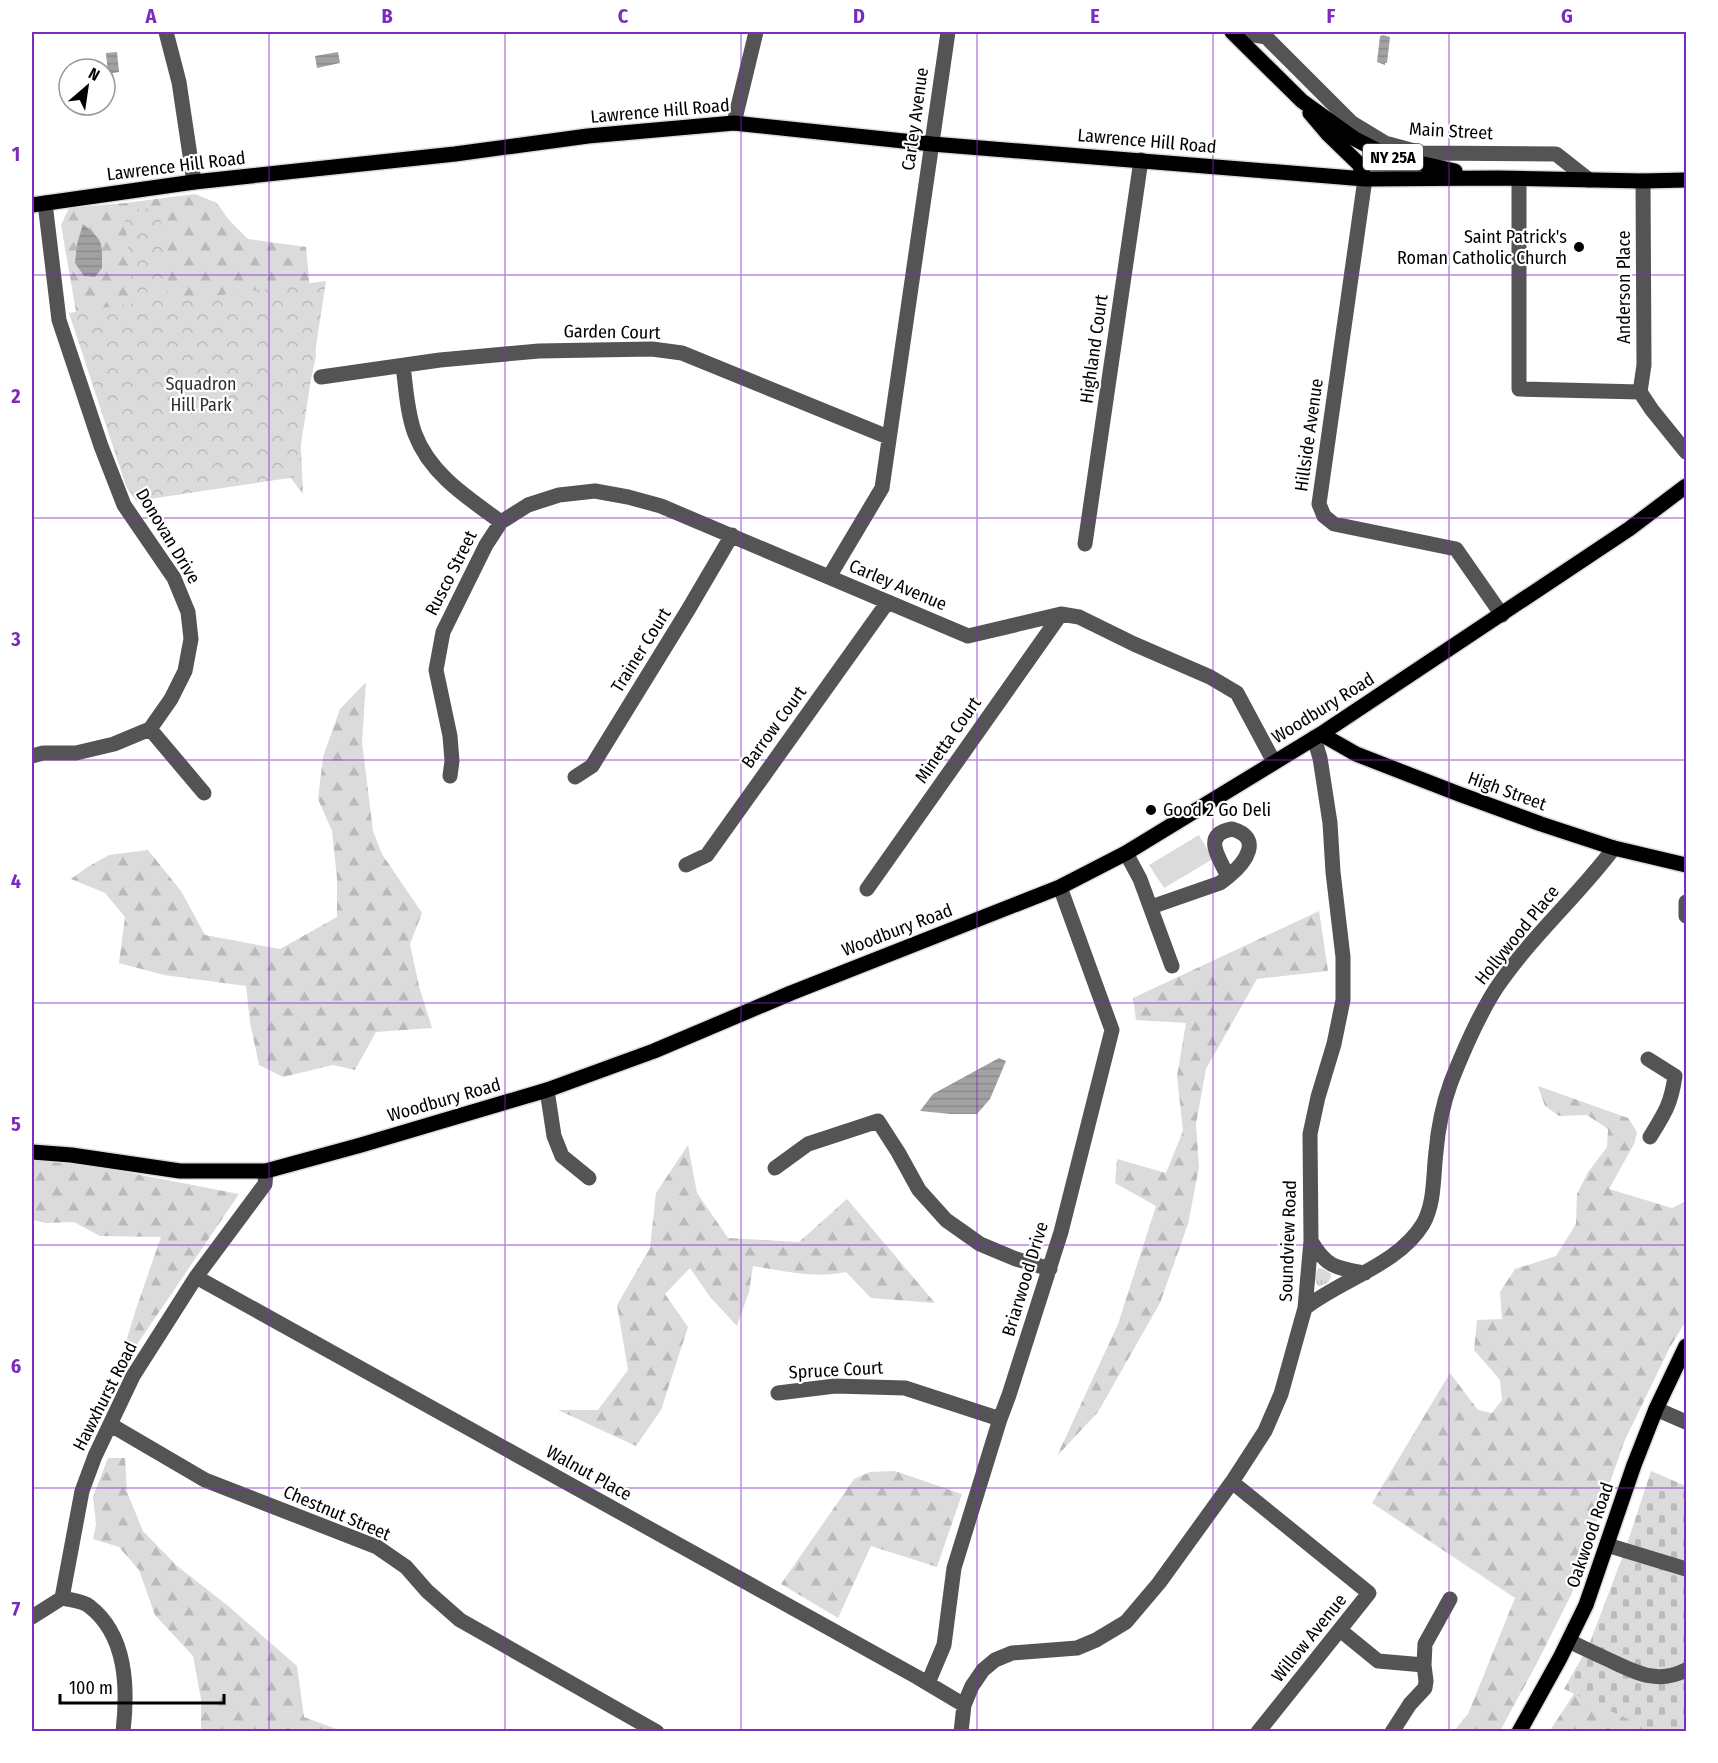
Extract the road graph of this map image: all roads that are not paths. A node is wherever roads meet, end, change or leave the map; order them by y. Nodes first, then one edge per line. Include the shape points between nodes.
1 (166, 32) edge
2 (756, 32) edge
3 (948, 32) edge
4 (1232, 32) edge
5 (1238, 32) edge
6 (1302, 101) junction
7 (734, 123) junction
8 (932, 144) junction
9 (1141, 160) junction
10 (1498, 178) junction
11 (1365, 179) junction
12 (1519, 179) junction
13 (1589, 180) junction
14 (1686, 180) edge
15 (1643, 181) junction
16 (194, 182) junction
17 (38, 204) edge
18 (403, 366) junction
19 (321, 377) dead end
20 (1640, 392) junction
21 (888, 437) junction
22 (1686, 452) edge
23 (1686, 486) edge
24 (501, 522) junction
25 (732, 535) junction
26 (1085, 544) dead end
27 (829, 577) junction
28 (887, 603) junction
29 (1061, 614) junction
30 (1502, 615) junction
31 (150, 729) junction
32 (1317, 736) junction
33 (32, 756) edge
34 (1274, 762) junction
35 (450, 776) dead end
36 (574, 777) dead end
37 (204, 793) dead end
38 (1614, 848) junction
39 (1126, 853) junction
40 (686, 865) dead end
41 (1686, 865) edge
42 (1228, 877) dead end
43 (1060, 887) junction
44 (867, 889) dead end
45 (1686, 902) edge
46 (1151, 907) junction
47 (1686, 916) edge
48 (1173, 966) dead end
49 (1648, 1059) dead end
50 (1681, 1073) edge
51 (547, 1090) junction
52 (1650, 1137) dead end
53 (32, 1152) edge
54 (775, 1168) dead end
55 (266, 1171) junction
56 (589, 1178) dead end
57 (1311, 1241) junction
58 (1050, 1269) junction
59 (1365, 1273) junction
60 (196, 1277) junction
61 (1305, 1308) junction
62 (1686, 1346) edge
63 (778, 1393) dead end
64 (1656, 1409) junction
65 (1000, 1419) junction
66 (1686, 1422) edge
67 (111, 1425) junction
68 (1232, 1482) junction
69 (1607, 1545) junction
70 (1686, 1569) edge
71 (62, 1598) junction
72 (1450, 1599) dead end
73 (32, 1617) edge
74 (1340, 1630) junction
75 (1569, 1641) junction
76 (1424, 1665) junction
77 (1686, 1670) edge
78 (928, 1683) junction
79 (964, 1705) junction
80 (123, 1731) edge
81 (657, 1731) edge
82 (961, 1731) edge
83 (1258, 1731) edge
84 (1392, 1731) edge
85 (1520, 1731) edge

1 - 16 street
2 - 7 street
3 - 8 street, Carley Avenue
4 - 6 main road, Main Street / NY 25A
5 - 13 street, Main Street via 1266,37 1352,123 1386,143 1422,153 1556,154
6 - 10 main road, Main Street / NY 25A via 1355,140 1388,156
6 - 11 main road, Main Street / NY 25A via 1327,134 1359,164
7 - 8 main road, Lawrence Hill Road
7 - 16 main road, Lawrence Hill Road
8 - 9 main road, Lawrence Hill Road
8 - 21 street, Carley Avenue
9 - 11 main road, Lawrence Hill Road
9 - 26 street, Highland Court
10 - 11 main road, Main Street / NY 25A
10 - 12 main road, Main Street / NY 25A
11 - 30 street, Hillside Avenue via 1318,504 1334,524 1456,549
12 - 13 main road, Main Street / NY 25A
12 - 20 street via 1519,389
13 - 15 main road, Main Street / NY 25A
14 - 15 main road, Main Street / NY 25A
15 - 20 street, Anderson Place via 1644,365
16 - 17 main road, Lawrence Hill Road
17 - 31 street, Donovan Drive via 59,320 101,446 124,505 174,578 188,612 191,639 185,671
18 - 19 street, Garden Court
18 - 21 street, Garden Court via 539,351 652,349 682,353
18 - 24 street via 415,434 428,460 447,481
20 - 22 street
21 - 27 street, Carley Avenue via 882,488
23 - 30 main road, Woodbury Road
24 - 25 street, Rusco Street via 528,505 559,495 595,492 661,506
24 - 35 street, Rusco Street via 443,632 436,670 450,736
25 - 27 street, Rusco Street
25 - 36 street, Trainer Court via 592,766
27 - 28 street, Carley Avenue
28 - 29 street, Carley Avenue via 968,636
28 - 40 street, Barrow Court via 707,855
29 - 34 street, Carley Avenue via 1079,617 1237,693
29 - 44 street, Minetta Court
30 - 32 main road, Woodbury Road
31 - 33 street via 107,746
31 - 37 street
32 - 34 main road, Woodbury Road
32 - 38 main road, High Street via 1448,790
32 - 57 street, Soundview Road via 1344,957 1343,1000 1310,1134
34 - 39 main road, Woodbury Road
38 - 41 main road, High Street
38 - 59 street, Hollywood Place via 1498,986 1465,1048 1447,1096 1440,1119 1433,1195 1424,1222 1408,1244
39 - 43 main road, Woodbury Road
39 - 46 street
42 - 46 street
43 - 51 main road, Woodbury Road via 654,1051
43 - 58 street, Briarwood Drive via 1112,1030
45 - 47 street
46 - 48 street
49 - 50 street
50 - 52 street via 1669,1105
51 - 55 main road, Woodbury Road
51 - 56 street via 554,1136 562,1156
53 - 55 main road, Woodbury Road via 180,1171
54 - 58 street via 808,1144 878,1121 919,1190 945,1220 980,1244
55 - 60 street, Hawxhurst Road via 264,1185
57 - 59 street via 1320,1257 1339,1269
57 - 61 street, Soundview Road
58 - 65 street, Briarwood Drive
59 - 61 street, Hollywood Place
60 - 67 street, Hawxhurst Road via 133,1376
60 - 78 street, Walnut Place
61 - 68 street, Soundview Road via 1281,1394 1265,1431
62 - 64 main road, Oakwood Road
63 - 65 street, Spruce Court via 835,1386 905,1388
64 - 66 street
64 - 69 main road, Oakwood Road
65 - 78 street, Briarwood Drive via 954,1568 944,1645
67 - 71 street, Hawxhurst Road via 82,1491
67 - 81 street, Chestnut Street via 205,1480 377,1547 406,1567 460,1620
68 - 74 street, Willow Avenue via 1369,1593
68 - 79 street, Soundview Road via 1126,1622 1077,1648 1012,1653 995,1660 983,1670
69 - 70 street
69 - 75 main road, Oakwood Road via 1587,1605
71 - 73 street
71 - 80 street via 88,1604 116,1641 125,1683
72 - 76 street via 1425,1644
74 - 76 street via 1377,1661
74 - 83 street, Willow Avenue
75 - 77 street via 1648,1677
75 - 85 main road, Oakwood Road
76 - 84 street via 1425,1688
78 - 79 street, Walnut Place
79 - 82 street, Soundview Road

